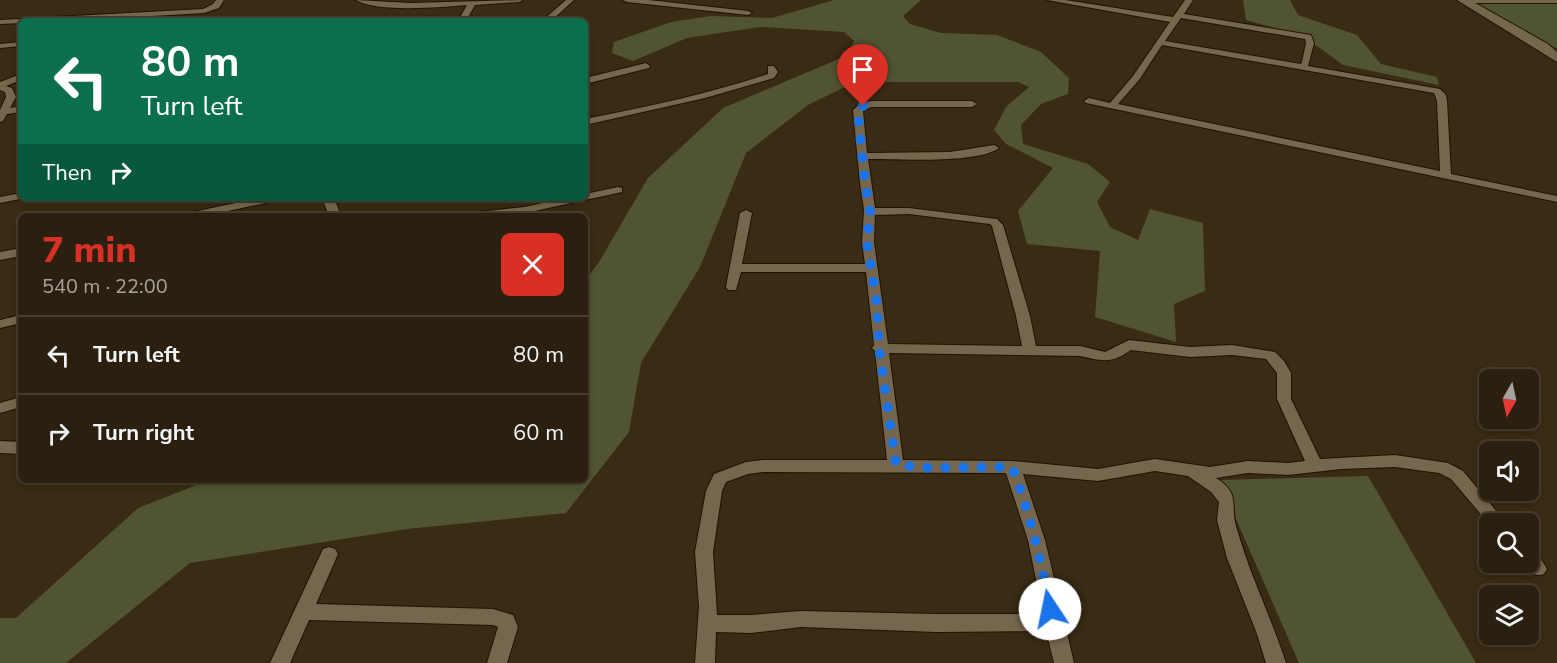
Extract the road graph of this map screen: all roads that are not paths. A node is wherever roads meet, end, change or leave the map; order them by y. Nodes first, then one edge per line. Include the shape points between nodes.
1 (220, 0) edge
2 (360, 0) edge
3 (519, 0) edge
4 (570, 0) edge
5 (627, 0) edge
6 (1051, 0) edge
7 (1189, 0) edge
8 (1463, 1) edge
9 (1557, 1) edge
10 (472, 2) junction
11 (1094, 3) edge
12 (748, 13) dead end
13 (1177, 17) junction
14 (77, 18) edge
15 (464, 18) edge
16 (549, 18) edge
17 (18, 21) edge
18 (0, 22) edge
19 (1159, 42) junction
20 (18, 44) edge
21 (0, 46) edge
22 (1557, 58) edge
23 (1306, 64) junction
24 (646, 66) dead end
25 (771, 68) dead end
26 (18, 78) edge
27 (588, 80) edge
28 (0, 86) edge
29 (1089, 101) dead end
30 (972, 104) dead end
31 (1112, 106) junction
32 (18, 110) edge
33 (2, 115) edge
34 (588, 121) edge
35 (994, 148) dead end
36 (862, 156) junction
37 (1446, 176) junction
38 (618, 190) dead end
39 (588, 196) edge
40 (18, 197) edge
41 (1557, 198) edge
42 (0, 200) edge
43 (260, 201) edge
44 (567, 201) edge
45 (870, 212) junction
46 (202, 213) edge
47 (498, 213) edge
48 (746, 213) dead end
49 (18, 253) edge
50 (0, 256) edge
51 (735, 268) junction
52 (872, 268) junction
53 (732, 287) dead end
54 (18, 320) edge
55 (0, 324) edge
56 (879, 348) junction
57 (1030, 351) junction
58 (18, 403) edge
59 (0, 408) edge
60 (0, 447) edge
61 (18, 448) edge
62 (896, 465) junction
63 (1315, 465) junction
64 (1012, 467) junction
65 (1194, 473) junction
66 (1491, 513) edge
67 (329, 554) dead end
68 (305, 612) junction
69 (1053, 622) junction
70 (707, 623) junction
71 (280, 663) edge
72 (497, 663) edge
73 (705, 663) edge
74 (1064, 663) edge
75 (1276, 663) edge

1 - 14 street via 204,11
2 - 10 street via 387,4
3 - 10 street
4 - 16 street
5 - 12 street
6 - 11 street
7 - 13 street
8 - 9 street
8 - 22 street
10 - 15 street
11 - 13 street
13 - 19 street
13 - 23 street via 1305,36 1310,40
17 - 18 street
19 - 23 street
19 - 31 street
20 - 21 street
23 - 37 street via 1440,93
24 - 27 street
25 - 34 street via 771,76 729,91
26 - 28 street
28 - 33 street via 11,92
29 - 31 street
30 - 36 street via 863,106 858,110
31 - 37 street
32 - 33 street
35 - 36 street via 957,154
36 - 45 street
37 - 41 street
38 - 39 street
40 - 42 street
43 - 46 street
44 - 47 street
45 - 52 street via 867,242
45 - 57 street via 909,211 993,221
48 - 51 street
49 - 50 street
51 - 52 street
51 - 53 street
52 - 56 street
54 - 55 street
56 - 57 street
56 - 62 street
57 - 63 street via 1080,351 1104,357 1129,345 1270,355 1284,373 1284,399
58 - 59 street
60 - 61 street
62 - 64 street
62 - 70 street via 763,466 720,478 714,491 704,552
63 - 65 street
63 - 66 street via 1395,461 1442,467 1465,482
64 - 65 street via 1098,475 1155,465
64 - 69 street via 1039,552
65 - 75 street via 1217,487 1227,501 1226,520 1236,558
67 - 68 street
68 - 71 street
68 - 72 street via 493,617 506,621 508,627
69 - 70 street via 937,624 801,619
69 - 74 street
70 - 73 street

